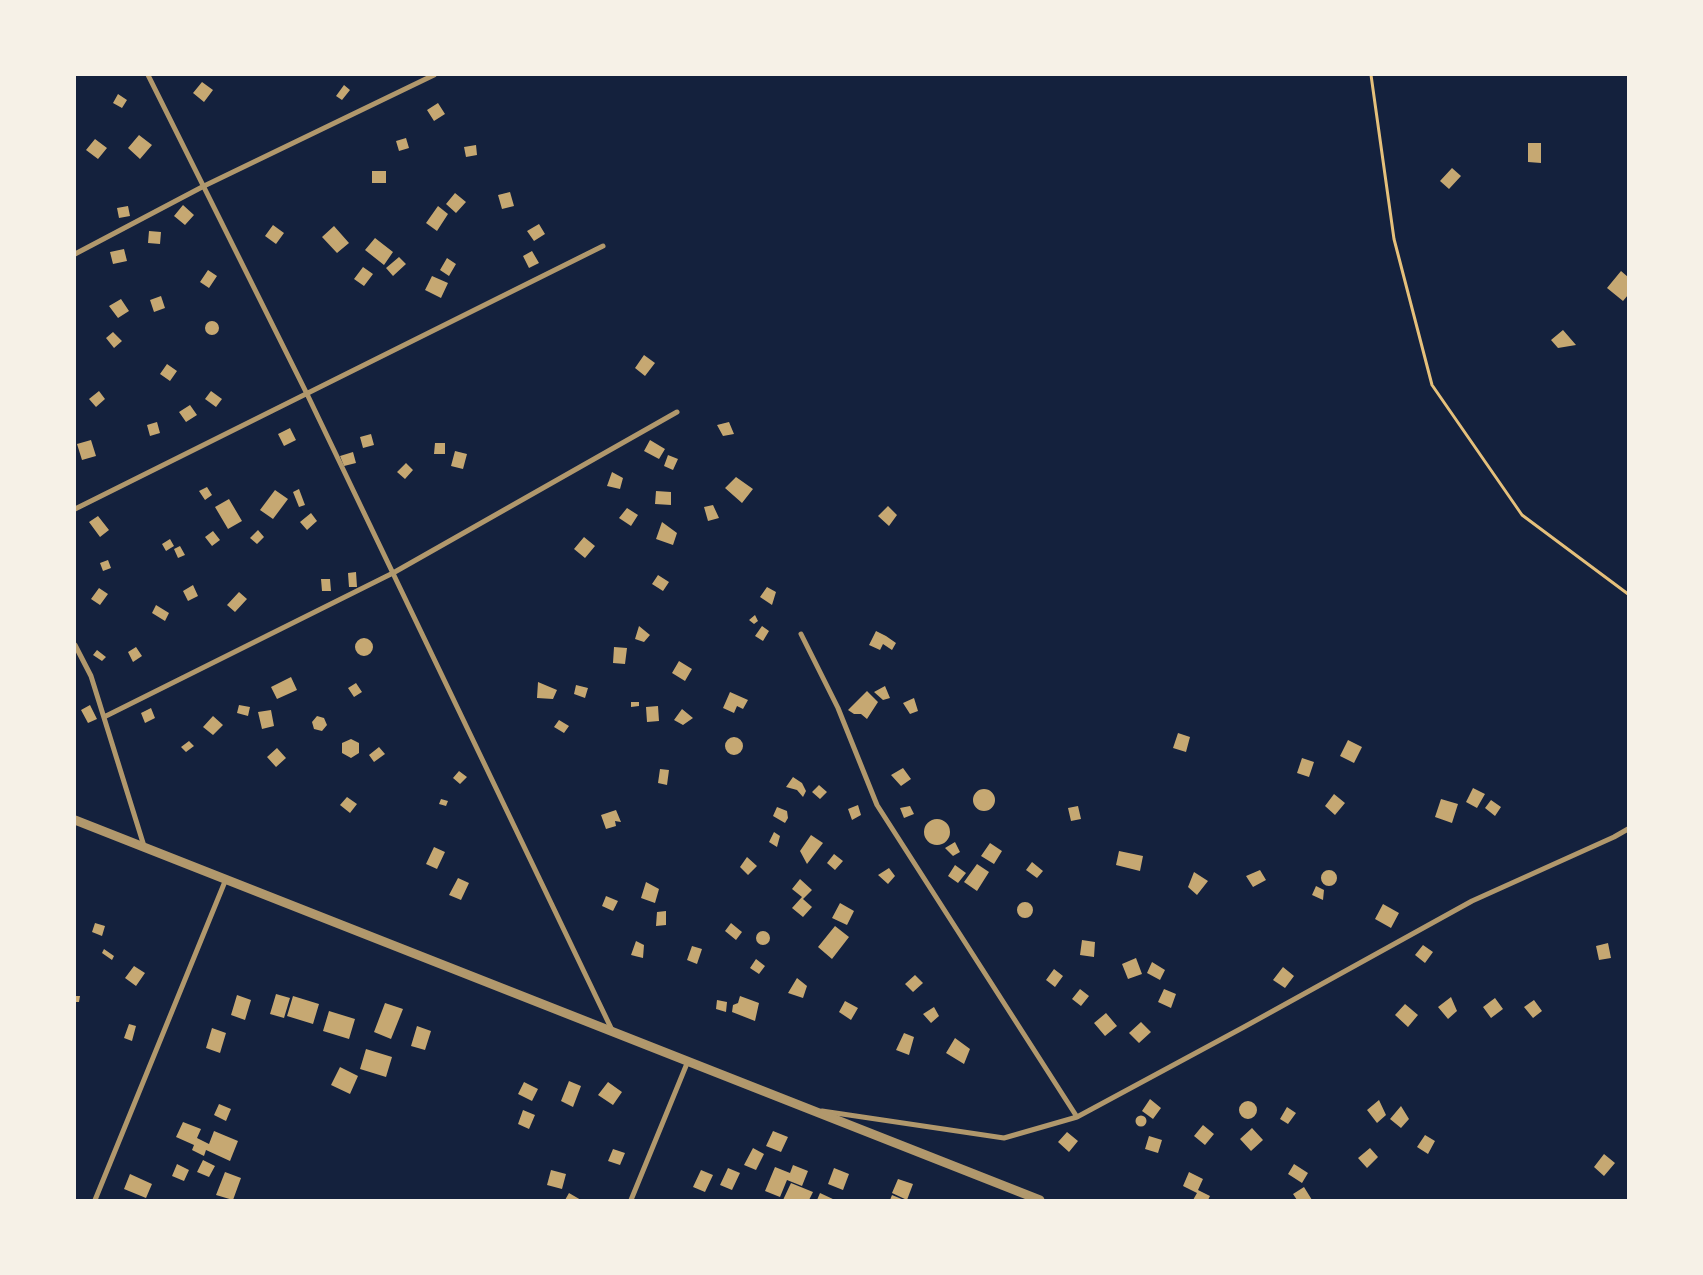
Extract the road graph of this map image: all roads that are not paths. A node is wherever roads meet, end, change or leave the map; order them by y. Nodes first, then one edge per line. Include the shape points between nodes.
1 (148, 75) edge
2 (434, 75) edge
3 (204, 186) junction
4 (603, 246) dead end
5 (75, 254) edge
6 (307, 394) junction
7 (677, 412) dead end
8 (75, 509) edge
9 (393, 573) junction
10 (801, 634) dead end
11 (75, 645) edge
12 (104, 717) junction
13 (75, 820) edge
14 (1628, 830) edge
15 (144, 847) junction
16 (226, 879) junction
17 (612, 1032) junction
18 (688, 1061) junction
19 (810, 1109) junction
20 (1077, 1117) junction
21 (95, 1200) edge
22 (631, 1200) edge
23 (1040, 1200) edge

1 - 3 street
2 - 3 street
3 - 5 street
3 - 6 street
4 - 6 street
6 - 8 street
6 - 9 street
7 - 9 street
9 - 12 street
9 - 17 street
10 - 20 street via 838,708 877,806
11 - 12 street via 91,676
12 - 15 street
13 - 15 street
14 - 20 street via 1472,901
15 - 16 street
16 - 17 street
16 - 21 street
17 - 18 street
18 - 19 street
18 - 22 street
19 - 20 street via 1004,1138
19 - 23 street

